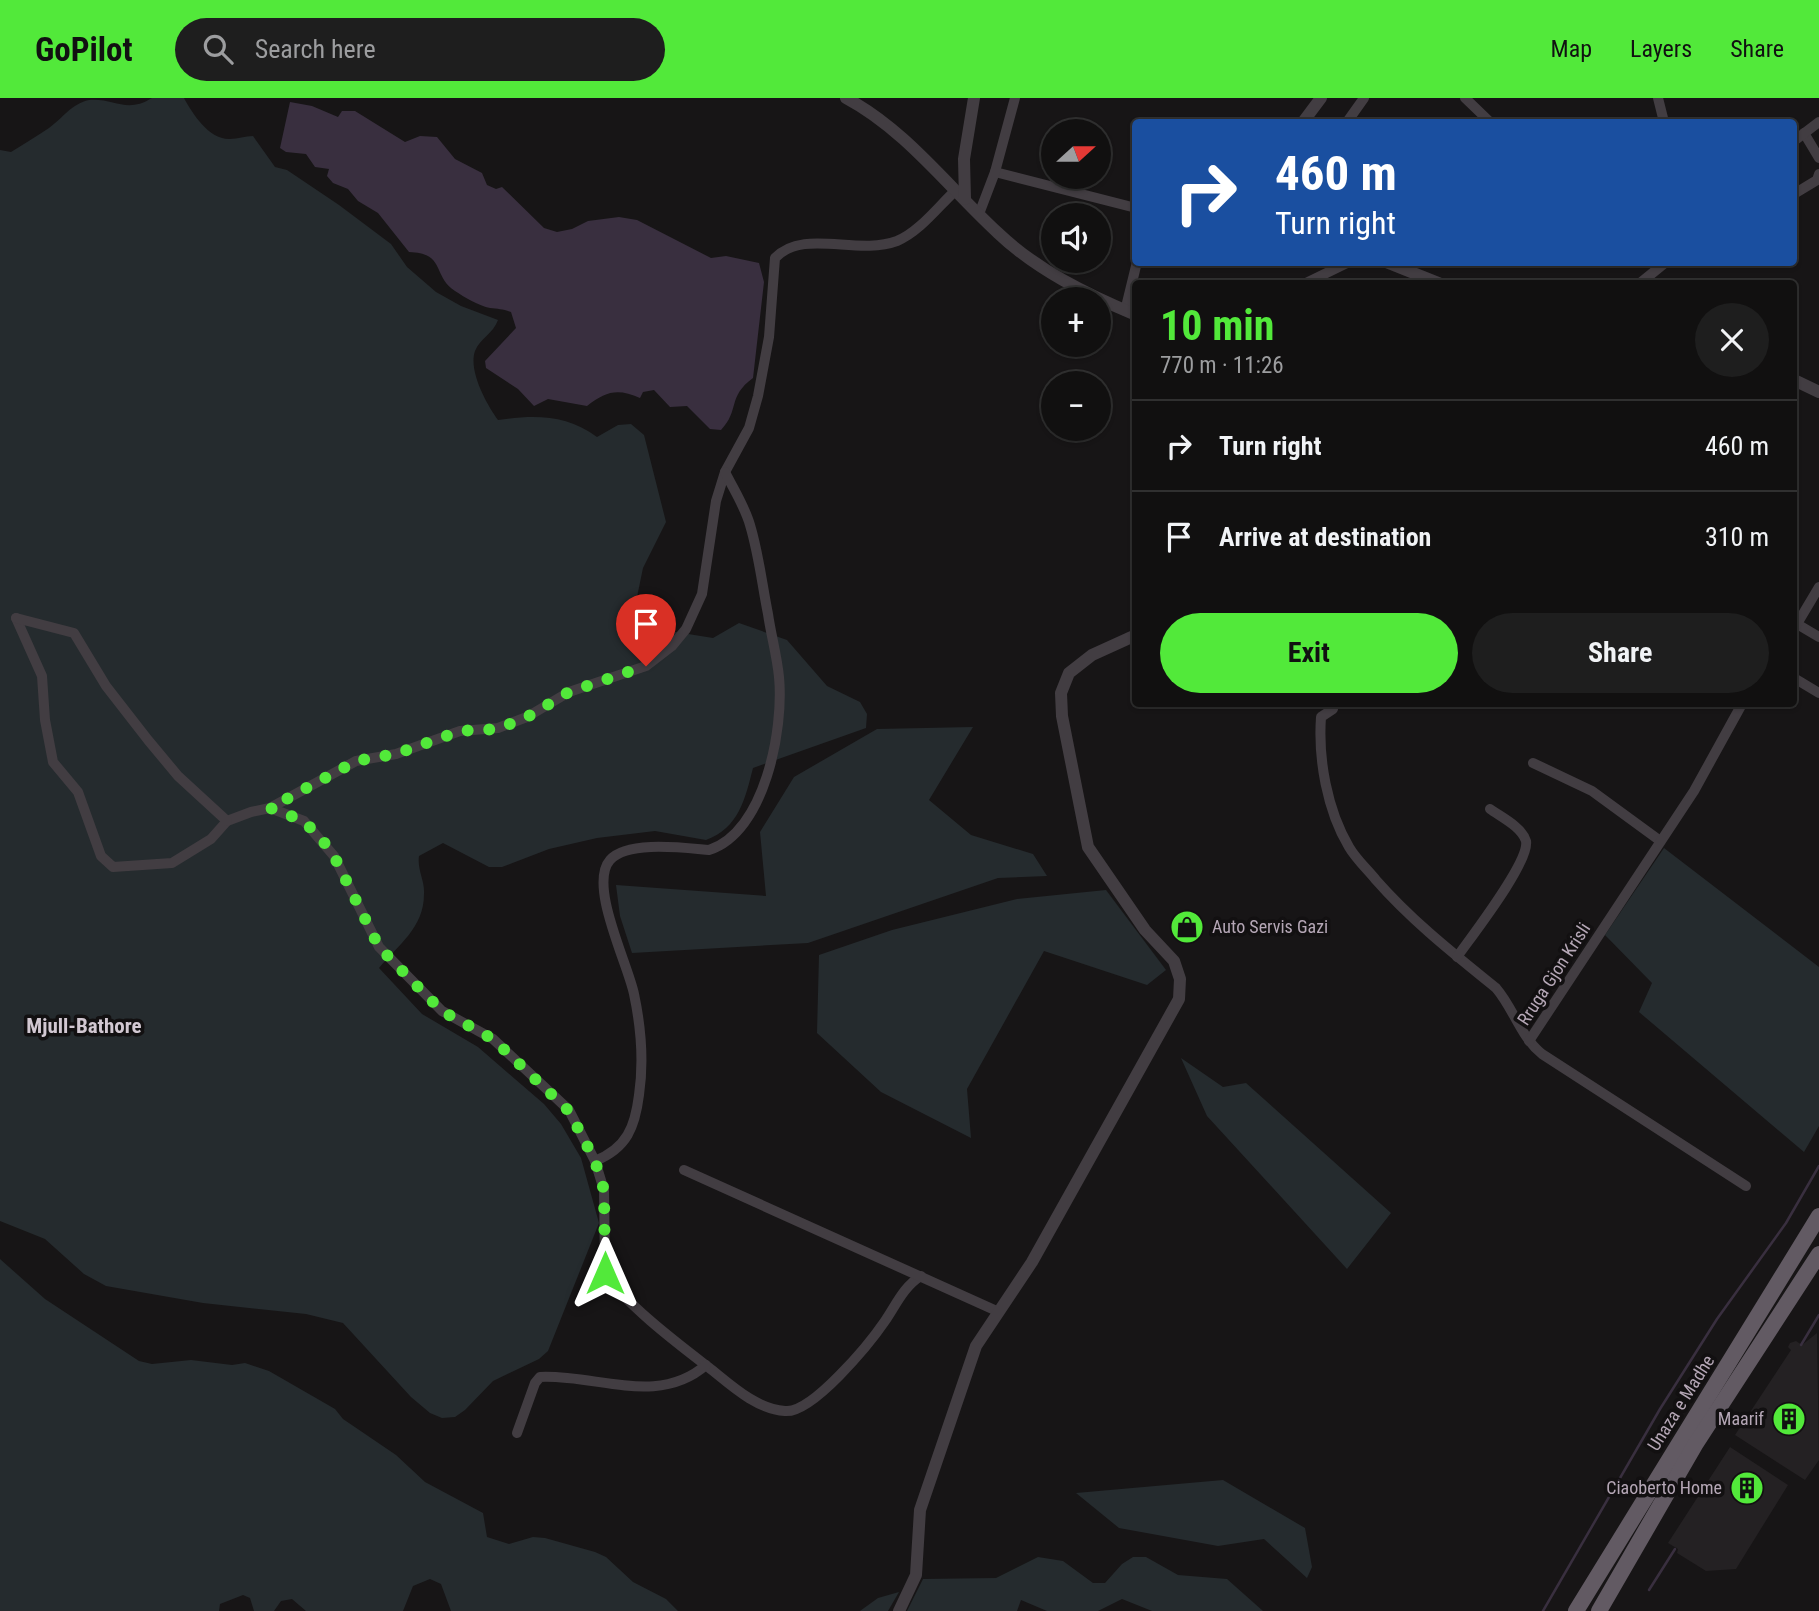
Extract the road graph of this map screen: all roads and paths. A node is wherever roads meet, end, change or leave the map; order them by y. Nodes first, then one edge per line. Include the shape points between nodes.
1 (846, 98) edge
2 (974, 98) edge
3 (1015, 98) edge
4 (1321, 98) edge
5 (1364, 98) edge
6 (1465, 98) edge
7 (1658, 98) edge
8 (1305, 119) edge
9 (1349, 119) edge
10 (1487, 119) edge
11 (1663, 119) edge
12 (1819, 122) edge
13 (1804, 133) junction
14 (1797, 139) edge
15 (1819, 158) edge
16 (995, 172) junction
17 (1819, 174) edge
18 (1797, 192) edge
19 (960, 195) junction
20 (1132, 207) edge
21 (979, 214) junction
22 (1341, 266) edge
23 (1396, 266) edge
24 (1660, 266) edge
25 (1312, 280) edge
26 (1431, 280) edge
27 (1644, 280) edge
28 (1131, 313) edge
29 (1797, 381) edge
30 (1819, 392) edge
31 (725, 472) junction
32 (1819, 587) edge
33 (1797, 625) edge
34 (1797, 627) edge
35 (1132, 637) edge
36 (1819, 637) edge
37 (1797, 680) edge
38 (1819, 693) edge
39 (1334, 707) edge
40 (1740, 707) edge
41 (1533, 763) dead end
42 (270, 808) junction
43 (1490, 809) dead end
44 (227, 821) junction
45 (1660, 840) junction
46 (1457, 957) junction
47 (1529, 1041) junction
48 (595, 1161) junction
49 (684, 1170) dead end
50 (1745, 1186) dead end
51 (1819, 1216) edge
52 (1819, 1254) edge
53 (922, 1276) junction
54 (999, 1312) junction
55 (706, 1365) junction
56 (517, 1433) dead end
57 (900, 1611) edge
58 (1576, 1611) edge
59 (1599, 1611) edge

1 - 19 street via 891,126
2 - 19 street
3 - 16 street
4 - 8 street
5 - 9 street
6 - 10 street
7 - 11 street
12 - 13 street
13 - 14 street
13 - 15 street
16 - 20 street
16 - 21 street
17 - 18 street
19 - 21 street
19 - 31 street via 896,241 855,248 800,243 775,258 769,337 758,397 749,428
21 - 28 street via 1046,271
22 - 25 street
23 - 26 street
24 - 27 street
29 - 30 street
31 - 42 street via 711,523 702,594 686,629 646,666 569,692 498,729 460,731 396,754 356,761
31 - 48 street via 749,522 762,572 779,676 773,746 756,806 717,847 655,846 619,854 605,869 606,907 635,995 642,1074 631,1133 620,1146
32 - 33 street
34 - 36 street
35 - 54 street via 1079,663 1069,673 1061,693 1062,716 1088,847 1145,930 1174,961 1180,979 1179,999 1032,1262
37 - 38 street
39 - 46 street via 1321,717 1320,758 1323,779 1348,846 1404,911
40 - 45 street, Rruga Gjon Krisli via 1694,791
41 - 45 street via 1592,791
42 - 44 street
42 - 48 street via 304,821 323,841 379,947 442,1011 493,1039 559,1099
43 - 46 street via 1521,833 1525,851 1514,875
44 - 44 street via 211,838 172,863 113,867 101,856 78,792 53,761 42,676 16,618 74,633 106,686 148,740 178,776
45 - 47 street, Rruga Gjon Krisli
46 - 47 street via 1507,1001
47 - 50 street, Rruga Gjon Krisli via 1552,1061
48 - 55 street via 604,1190 605,1273
49 - 53 street
51 - 58 highway, Unaza e Madhe
52 - 59 highway, Unaza e Madhe via 1695,1445
53 - 54 street
53 - 55 street via 907,1286 870,1343 797,1410 763,1406
54 - 57 street via 976,1346 926,1491 917,1520 916,1574
55 - 56 street via 686,1380 652,1387 540,1377

